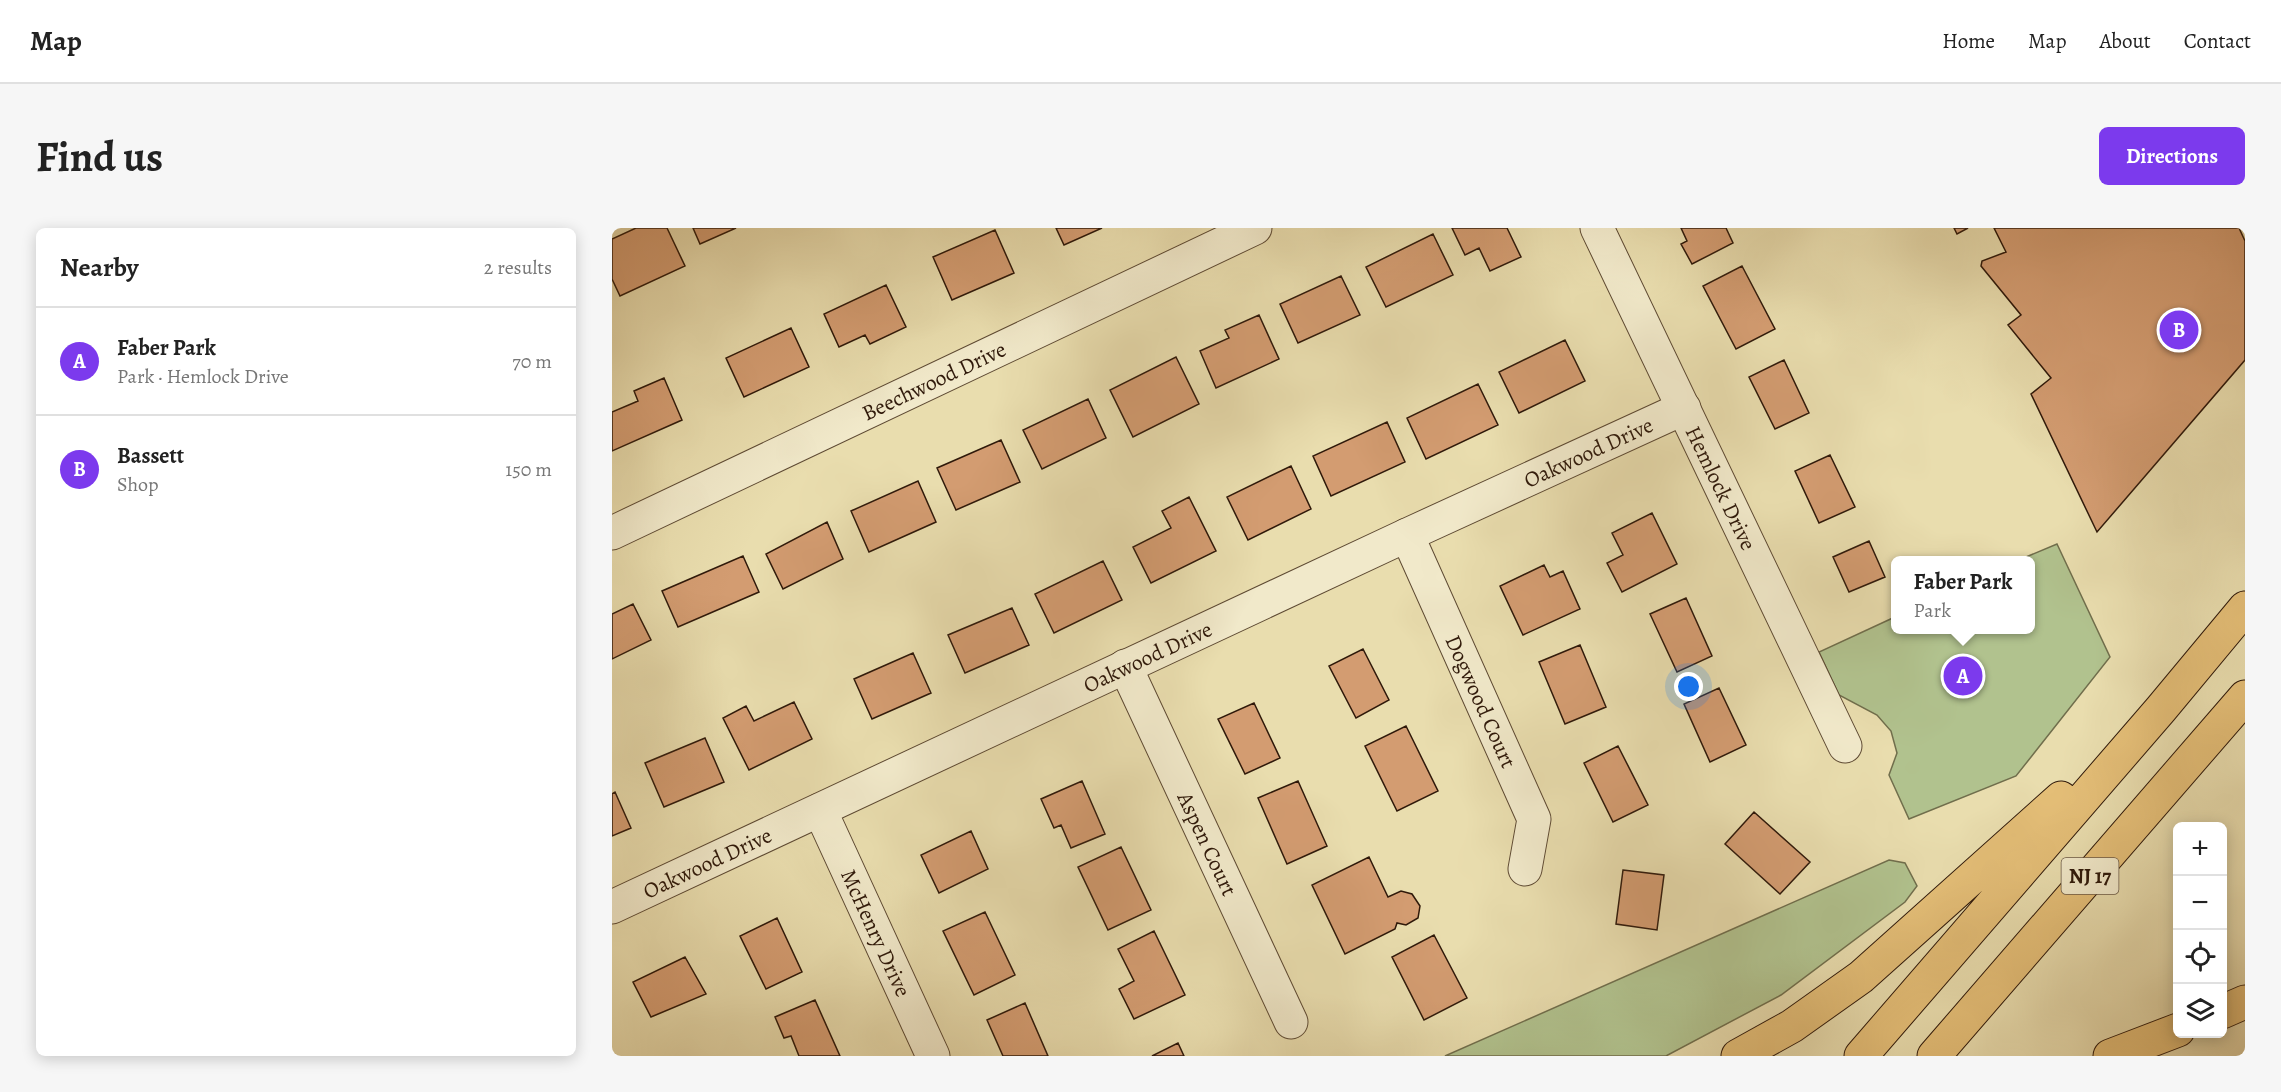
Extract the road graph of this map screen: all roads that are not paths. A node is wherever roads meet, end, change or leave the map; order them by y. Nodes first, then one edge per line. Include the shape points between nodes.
1 (1255, 228) edge
2 (1597, 228) edge
3 (1684, 408) junction
4 (612, 533) edge
5 (1407, 535) junction
6 (2245, 608) edge
7 (1125, 666) junction
8 (2245, 696) edge
9 (2160, 709) junction
10 (1845, 746) dead end
11 (820, 810) junction
12 (1525, 869) dead end
13 (612, 907) edge
14 (2245, 1002) edge
15 (2227, 1010) edge
16 (1291, 1022) dead end
17 (2173, 1032) edge
18 (933, 1056) edge
19 (1738, 1056) edge
20 (1861, 1056) edge
21 (1934, 1056) edge
22 (2110, 1056) edge

1 - 4 street, Beechwood Drive
2 - 3 street, Hemlock Drive
3 - 5 street, Oakwood Drive
3 - 10 street, Hemlock Drive
5 - 7 street, Oakwood Drive
5 - 12 street, Dogwood Court via 1534,819
6 - 9 highway, NJ 17
7 - 11 street, Oakwood Drive
7 - 16 street, Aspen Court
8 - 21 highway, NJ 17
9 - 19 highway via 1861,977 1792,1026
9 - 20 highway, NJ 17
11 - 13 street, Oakwood Drive
11 - 18 street, McHenry Drive
14 - 15 highway
17 - 22 highway

